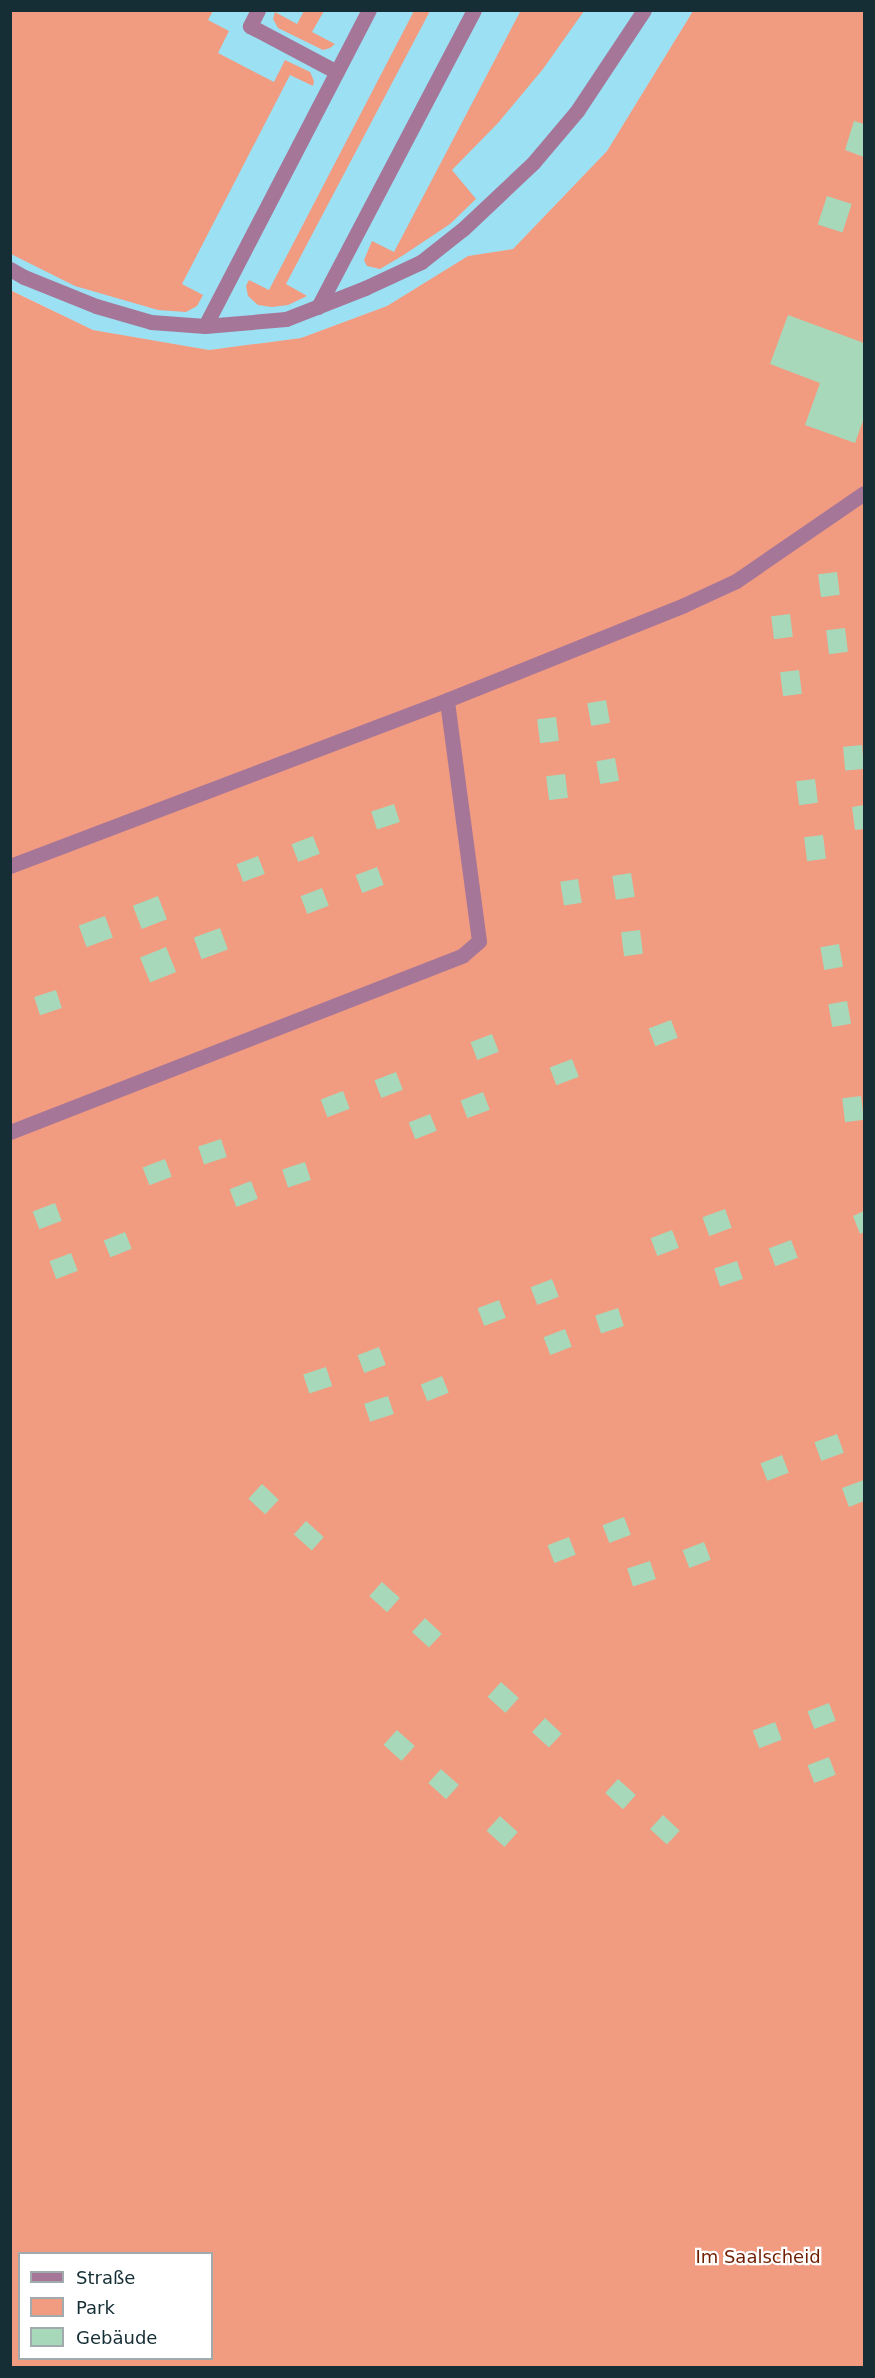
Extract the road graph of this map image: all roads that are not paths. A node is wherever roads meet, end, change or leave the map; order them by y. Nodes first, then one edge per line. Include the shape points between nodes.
1 (258, 10) edge
2 (369, 10) edge
3 (474, 10) edge
4 (644, 10) edge
5 (337, 72) junction
6 (10, 269) edge
7 (318, 307) junction
8 (205, 326) junction
9 (864, 493) edge
10 (447, 700) junction
11 (10, 866) edge
12 (10, 1132) edge

1 - 5 lane via 250,26
2 - 5 lane
3 - 7 lane
4 - 7 lane via 577,111 491,204 421,262
5 - 8 lane
6 - 8 lane via 96,306 151,322
7 - 8 lane via 286,319
9 - 10 lane via 736,581
10 - 11 lane
10 - 12 lane via 479,941 463,955

